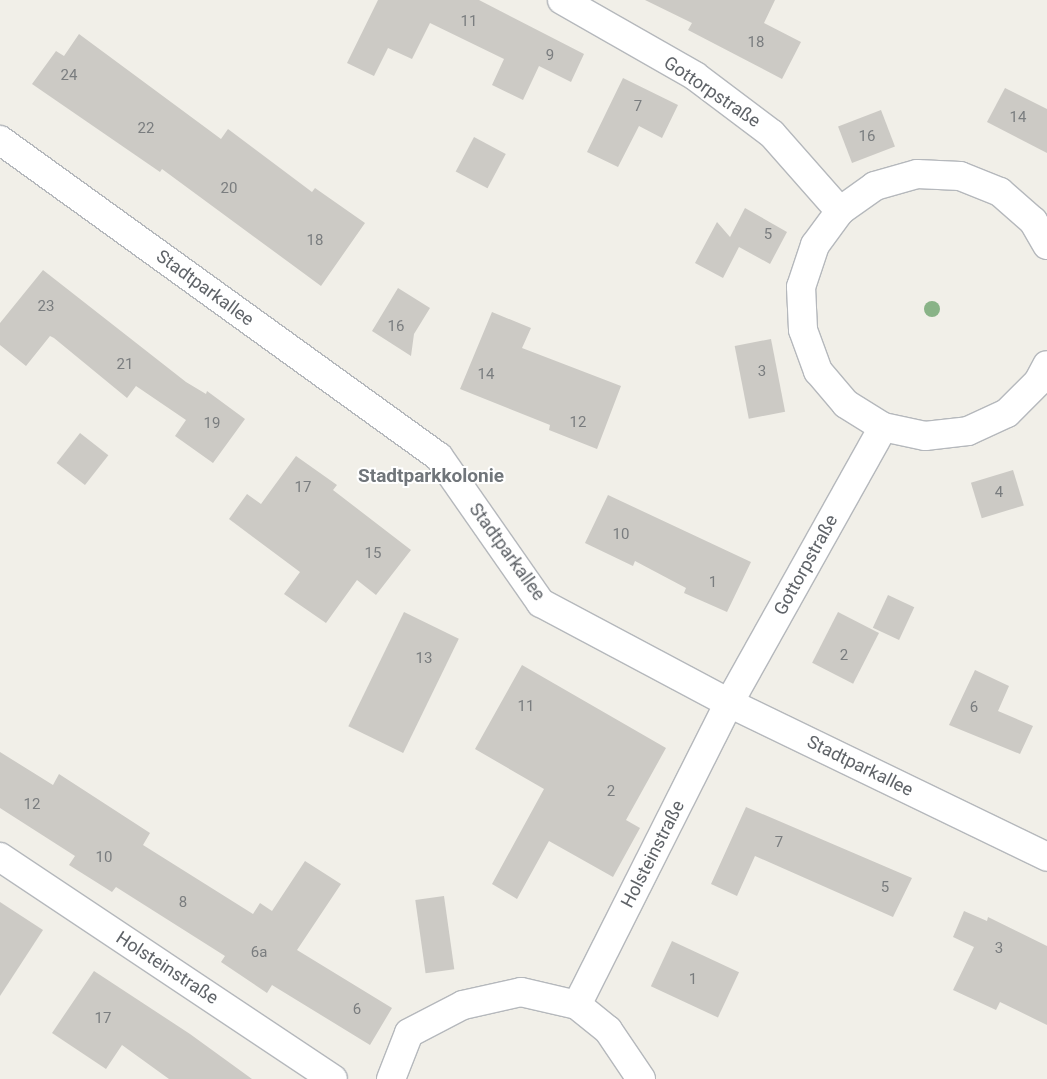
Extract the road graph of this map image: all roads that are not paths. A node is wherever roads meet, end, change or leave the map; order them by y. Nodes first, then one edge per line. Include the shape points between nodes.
1 (562, 0) edge
2 (0, 140) edge
3 (840, 211) junction
4 (1047, 245) edge
5 (1047, 365) edge
6 (883, 427) junction
7 (729, 703) junction
8 (0, 857) edge
9 (1047, 857) edge
10 (577, 1005) junction
11 (333, 1079) edge
12 (391, 1079) edge
13 (640, 1079) edge

1 - 3 street, Gottorpstraße via 695,76 772,134
2 - 7 street, Stadtparkallee via 439,458 541,603
3 - 4 street via 875,186 917,174 960,176 1000,192 1033,221
3 - 6 street via 815,246 801,287 803,330 818,371 846,404
5 - 6 street via 1038,382 1007,413 968,431 925,436
6 - 7 street, Gottorpstraße
7 - 9 street, Stadtparkallee
7 - 10 street, Holsteinstraße
8 - 11 street, Holsteinstraße
10 - 12 street via 521,992 463,1005 410,1033
10 - 13 street via 608,1030

